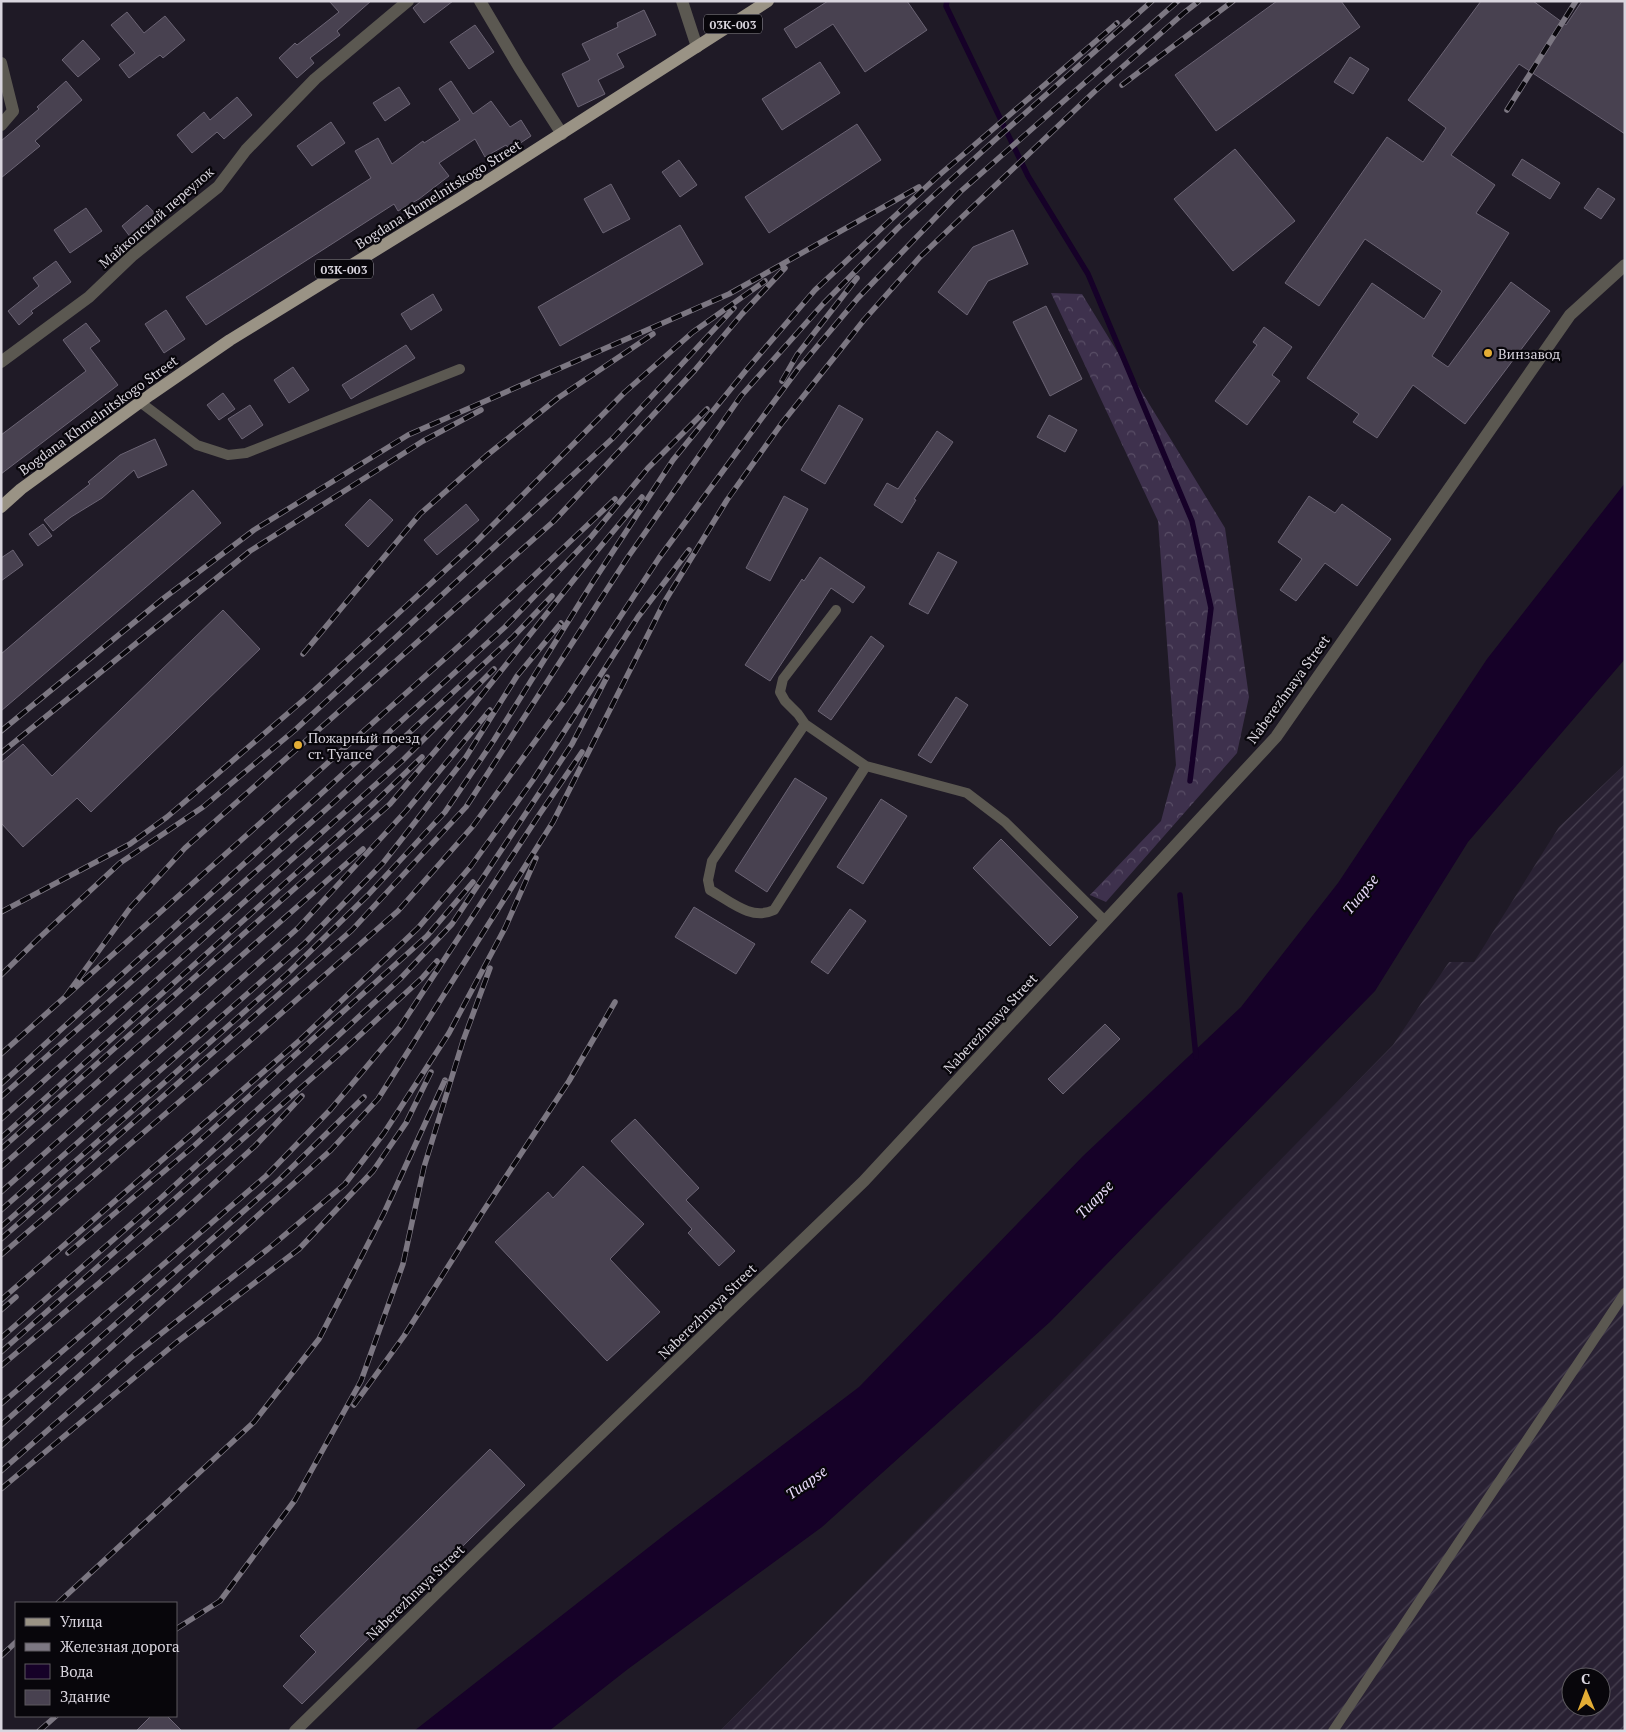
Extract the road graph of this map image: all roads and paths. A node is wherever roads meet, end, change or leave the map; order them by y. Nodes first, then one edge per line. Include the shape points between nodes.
1 (408, 1) edge
2 (480, 1) edge
3 (682, 1) edge
4 (768, 1) edge
5 (697, 47) junction
6 (1, 63) edge
7 (1, 124) edge
8 (562, 134) junction
9 (1625, 265) edge
10 (1, 362) edge
11 (460, 369) dead end
12 (140, 402) junction
13 (1, 507) edge
14 (836, 610) dead end
15 (805, 724) junction
16 (866, 766) junction
17 (1105, 921) junction
18 (1625, 1293) edge
19 (295, 1731) edge
20 (1333, 1731) edge

1 - 10 street, Майкопский переулок via 314,79 246,150 218,187 133,255 89,297
2 - 8 street
3 - 5 street
4 - 5 main road, 03К-003
5 - 8 main road, Bogdana Khmelnitskogo Street / 03К-003
6 - 7 street via 13,111
8 - 12 main road, Bogdana Khmelnitskogo Street / 03К-003 via 230,340
9 - 17 street, Naberezhnaya Street via 1570,315 1276,737
11 - 12 lane via 246,453 228,455 198,445
12 - 13 main road, Bogdana Khmelnitskogo Street / 03К-003
14 - 15 lane via 783,679 780,692
15 - 16 lane
15 - 16 lane via 712,862 708,880 710,890 748,912 766,914 774,910
16 - 17 lane via 967,793 1005,822
17 - 19 street, Naberezhnaya Street via 864,1181
18 - 20 lane

